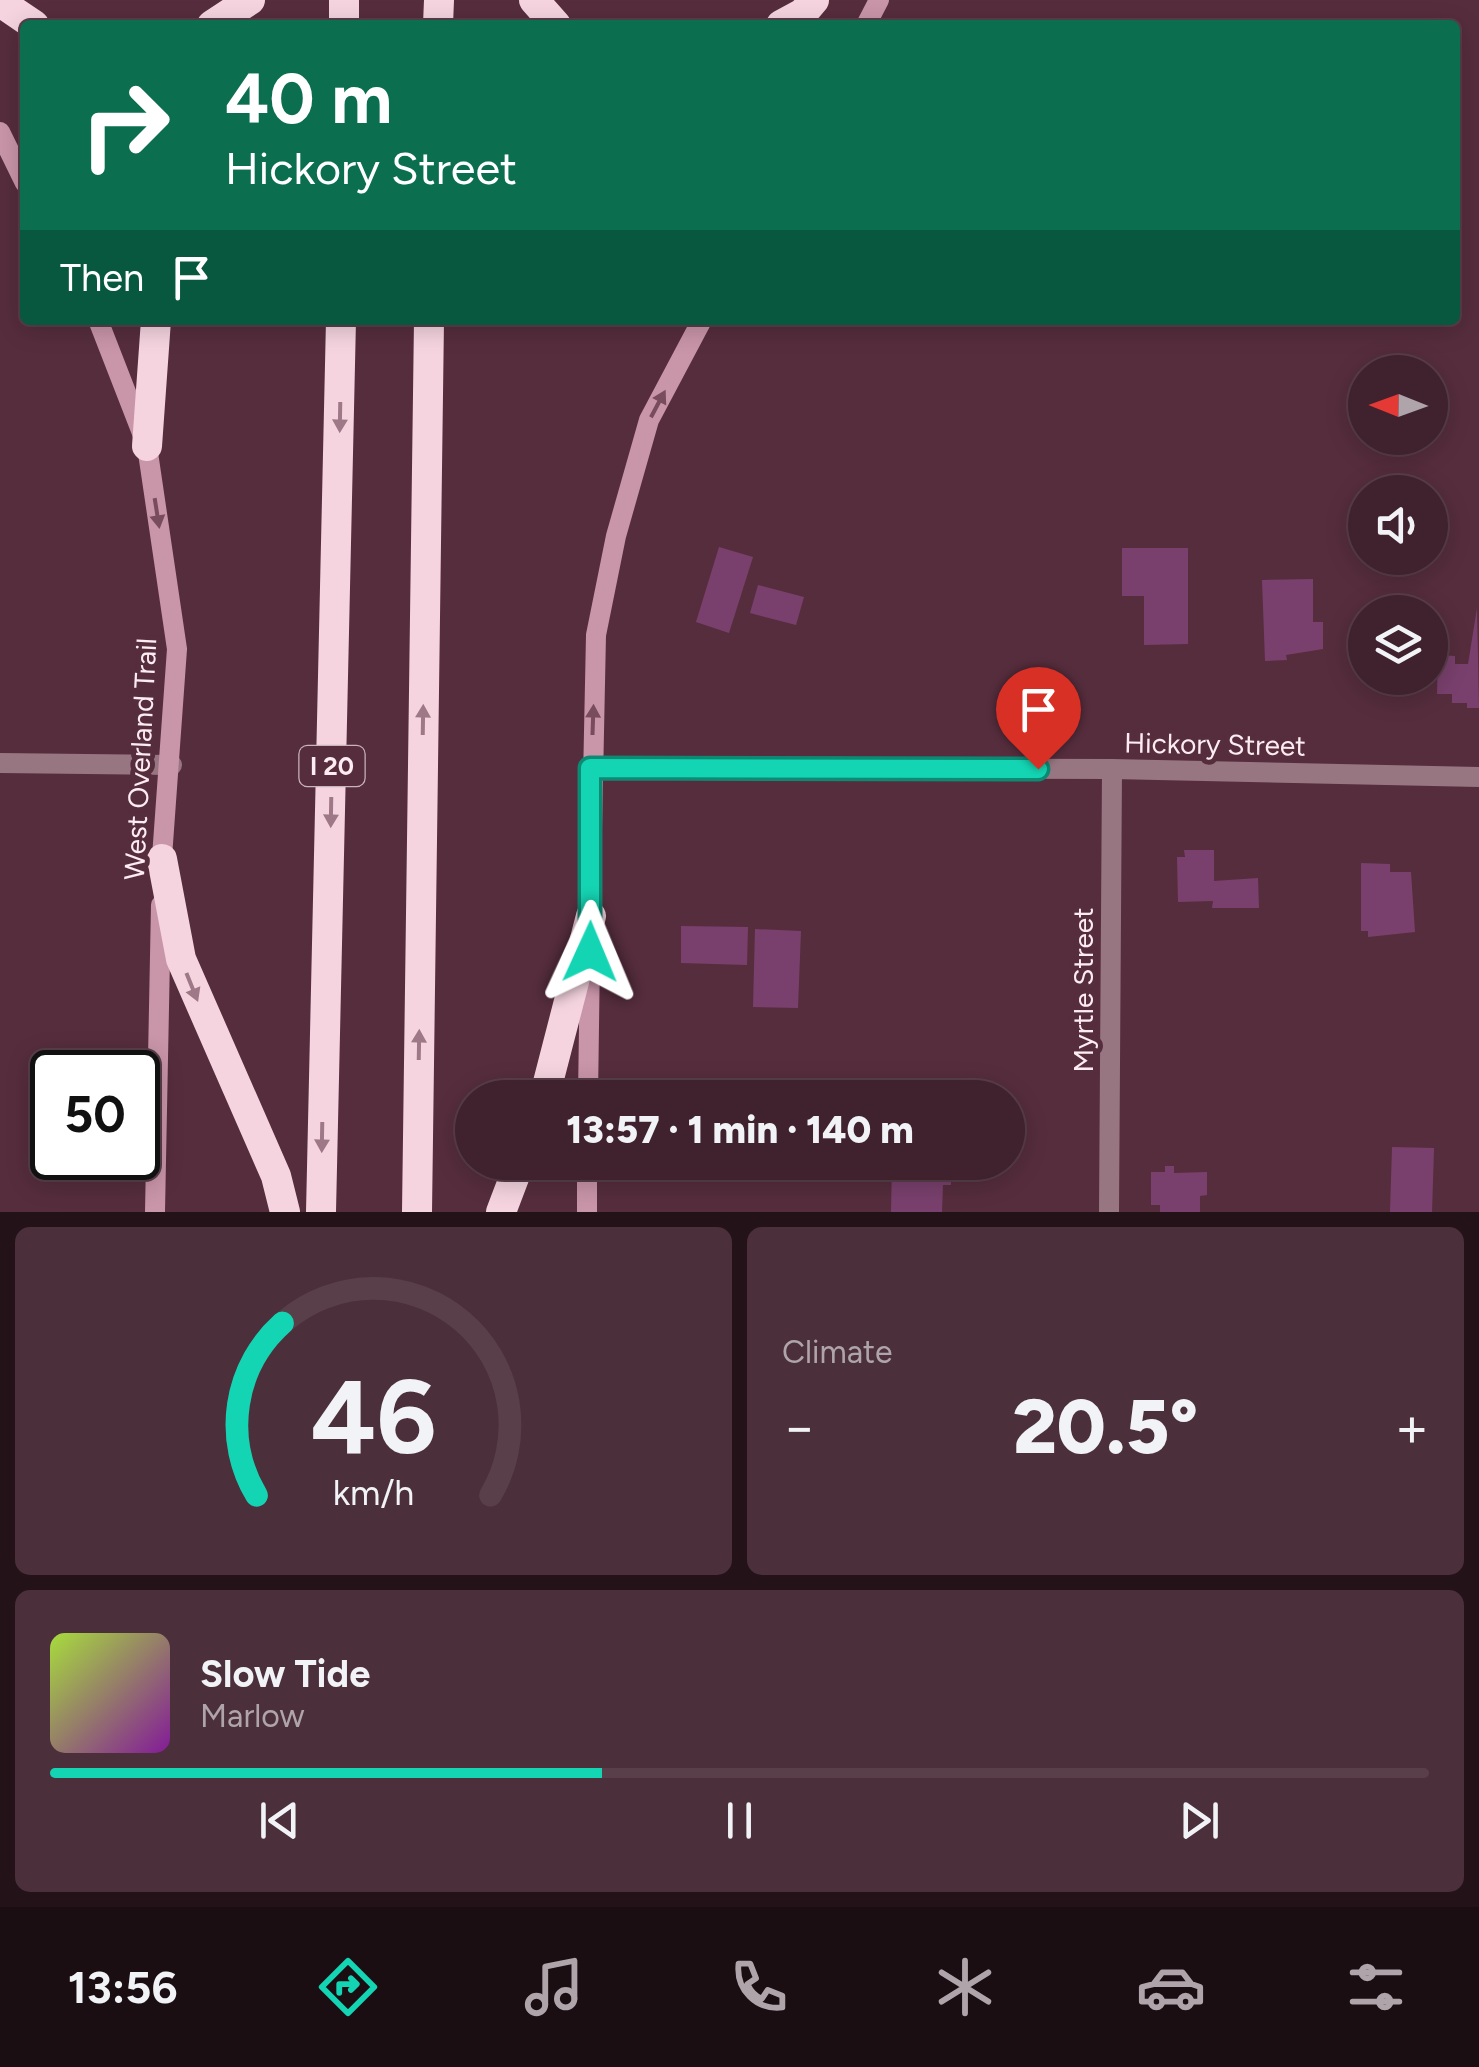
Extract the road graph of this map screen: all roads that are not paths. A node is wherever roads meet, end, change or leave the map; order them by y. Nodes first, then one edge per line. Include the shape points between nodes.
1 (253, 0) edge
2 (534, 0) edge
3 (814, 0) edge
4 (0, 2) edge
5 (27, 20) edge
6 (220, 20) edge
7 (552, 20) edge
8 (790, 20) edge
9 (0, 132) edge
10 (20, 173) edge
11 (100, 325) edge
12 (156, 325) edge
13 (342, 325) edge
14 (429, 325) edge
15 (699, 325) edge
16 (147, 446) junction
17 (0, 763) edge
18 (172, 765) junction
19 (590, 768) junction
20 (1112, 769) junction
21 (1479, 777) edge
22 (162, 858) junction
23 (590, 916) junction
24 (549, 1080) edge
25 (588, 1080) edge
26 (513, 1180) edge
27 (587, 1180) edge
28 (155, 1212) edge
29 (285, 1212) edge
30 (320, 1212) edge
31 (417, 1212) edge
32 (500, 1212) edge
33 (586, 1212) edge
34 (1108, 1212) edge

1 - 6 highway
2 - 7 highway
3 - 8 highway
4 - 5 highway
9 - 10 main road
11 - 16 main road, West Overland Trail
12 - 16 highway
13 -> 30 highway, I 20
31 -> 14 highway
19 -> 15 main road via 596,634 616,536 650,420
16 -> 18 main road, West Overland Trail via 177,649
17 - 18 street
18 - 22 main road, West Overland Trail
19 - 20 street, Hickory Street
19 - 23 main road
20 - 21 street, Hickory Street
20 - 34 street, Myrtle Street
22 - 28 main road, West Overland Trail
22 -> 29 highway via 181,959 276,1176
23 - 24 highway
23 - 25 main road
26 - 32 highway
27 - 33 main road

